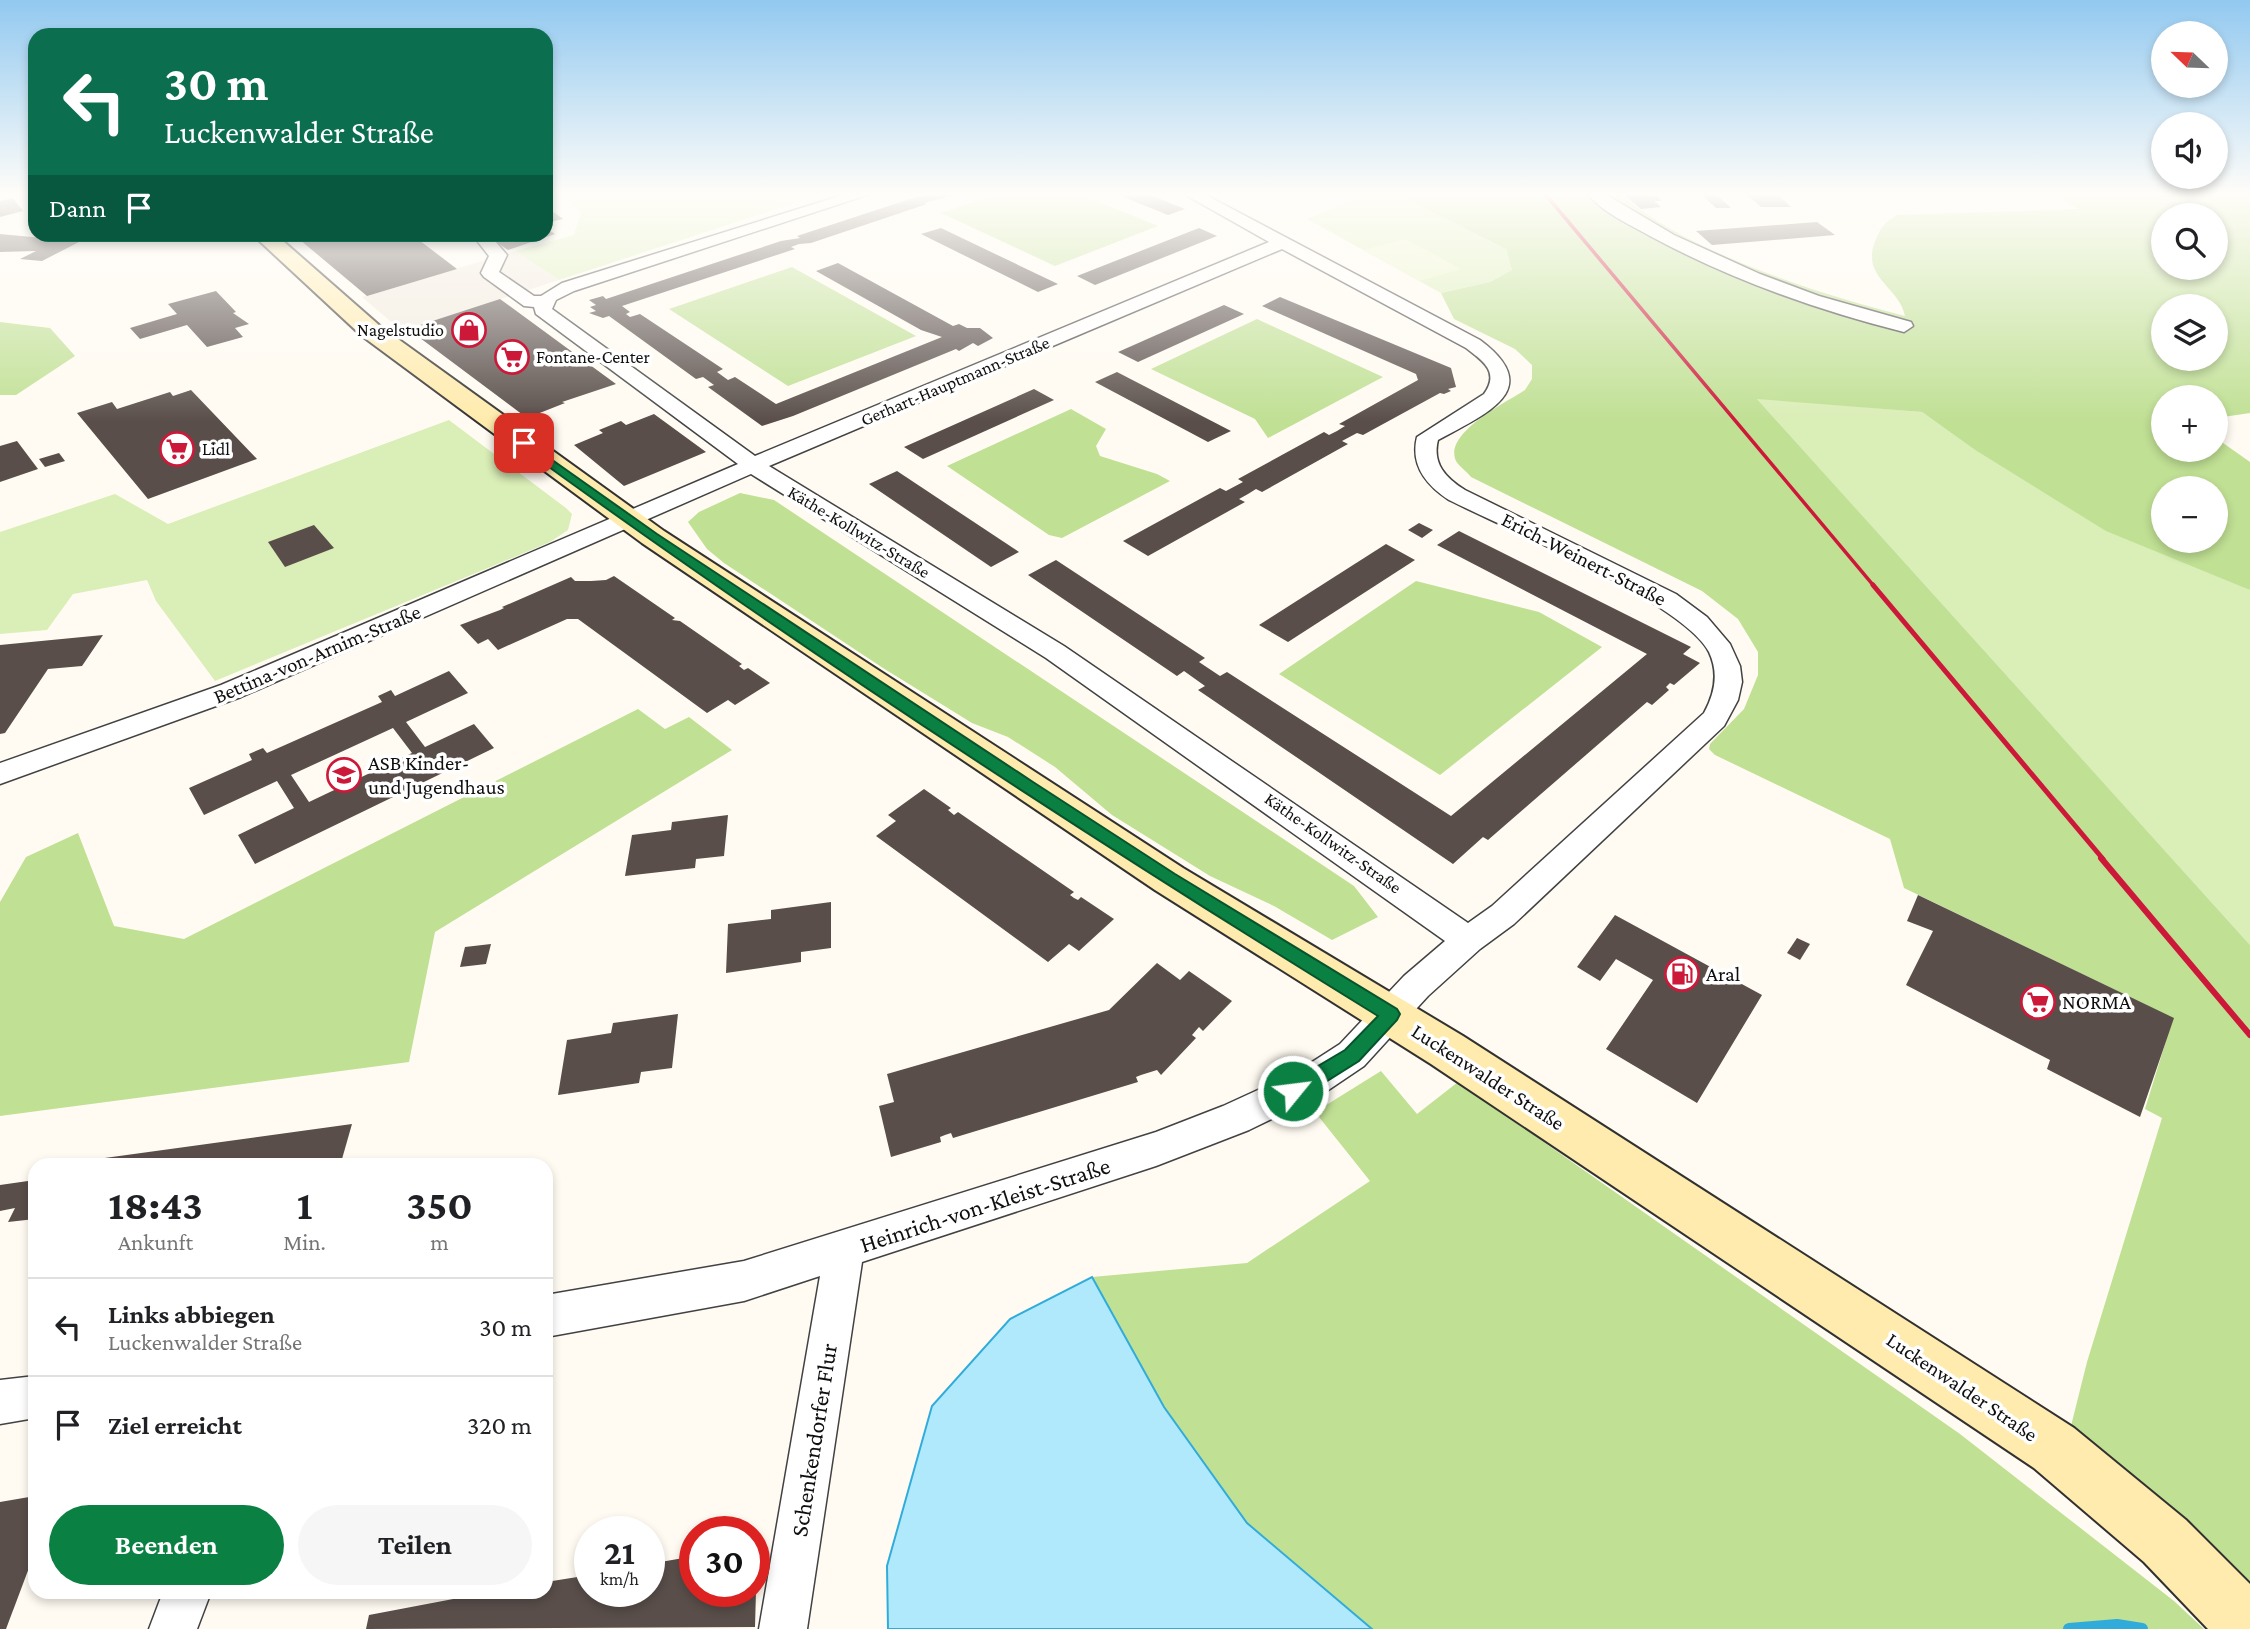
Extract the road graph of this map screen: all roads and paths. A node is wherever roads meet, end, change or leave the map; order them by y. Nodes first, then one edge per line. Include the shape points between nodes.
1 (302, 270) edge
2 (491, 270) edge
3 (622, 270) edge
4 (1217, 270) edge
5 (1335, 270) edge
6 (1731, 270) edge
7 (545, 301) junction
8 (1904, 326) dead end
9 (754, 465) junction
10 (628, 519) junction
11 (0, 774) edge
12 (1468, 940) junction
13 (1391, 1014) junction
14 (844, 1250) junction
15 (553, 1315) edge
16 (28, 1398) edge
17 (0, 1402) edge
18 (184, 1599) edge
19 (2240, 1617) edge
20 (173, 1629) edge
21 (783, 1629) edge

1 - 10 main road, Luckenwalder Straße via 371,331
2 - 7 street via 530,302
3 - 7 street via 568,287
4 - 9 street, Gerhart-Hauptmann-Straße
5 - 12 street, Erich-Weinert-Straße via 1473,344 1499,366 1503,382 1494,397 1428,437 1425,457 1441,485 1667,598 1710,635 1727,662 1729,687 1714,719 1503,915
6 - 8 street via 1794,295
7 - 9 street, Käthe-Kollwitz-Straße via 544,313
9 - 10 street, Gerhart-Hauptmann-Straße
9 - 12 street, Käthe-Kollwitz-Straße via 1055,652
10 - 11 street, Bettina-von-Arnim-Straße via 231,691
10 - 13 main road, Luckenwalder Straße via 1158,872
12 - 13 street, Erich-Weinert-Straße
13 - 14 street, Heinrich-von-Kleist-Straße via 1334,1068 1236,1118 1156,1149
13 - 19 main road, Luckenwalder Straße via 2054,1448 2165,1541
14 - 15 street, Heinrich-von-Kleist-Straße via 744,1281
14 - 21 street, Schenkendorfer Flur
16 - 17 street
18 - 20 street

